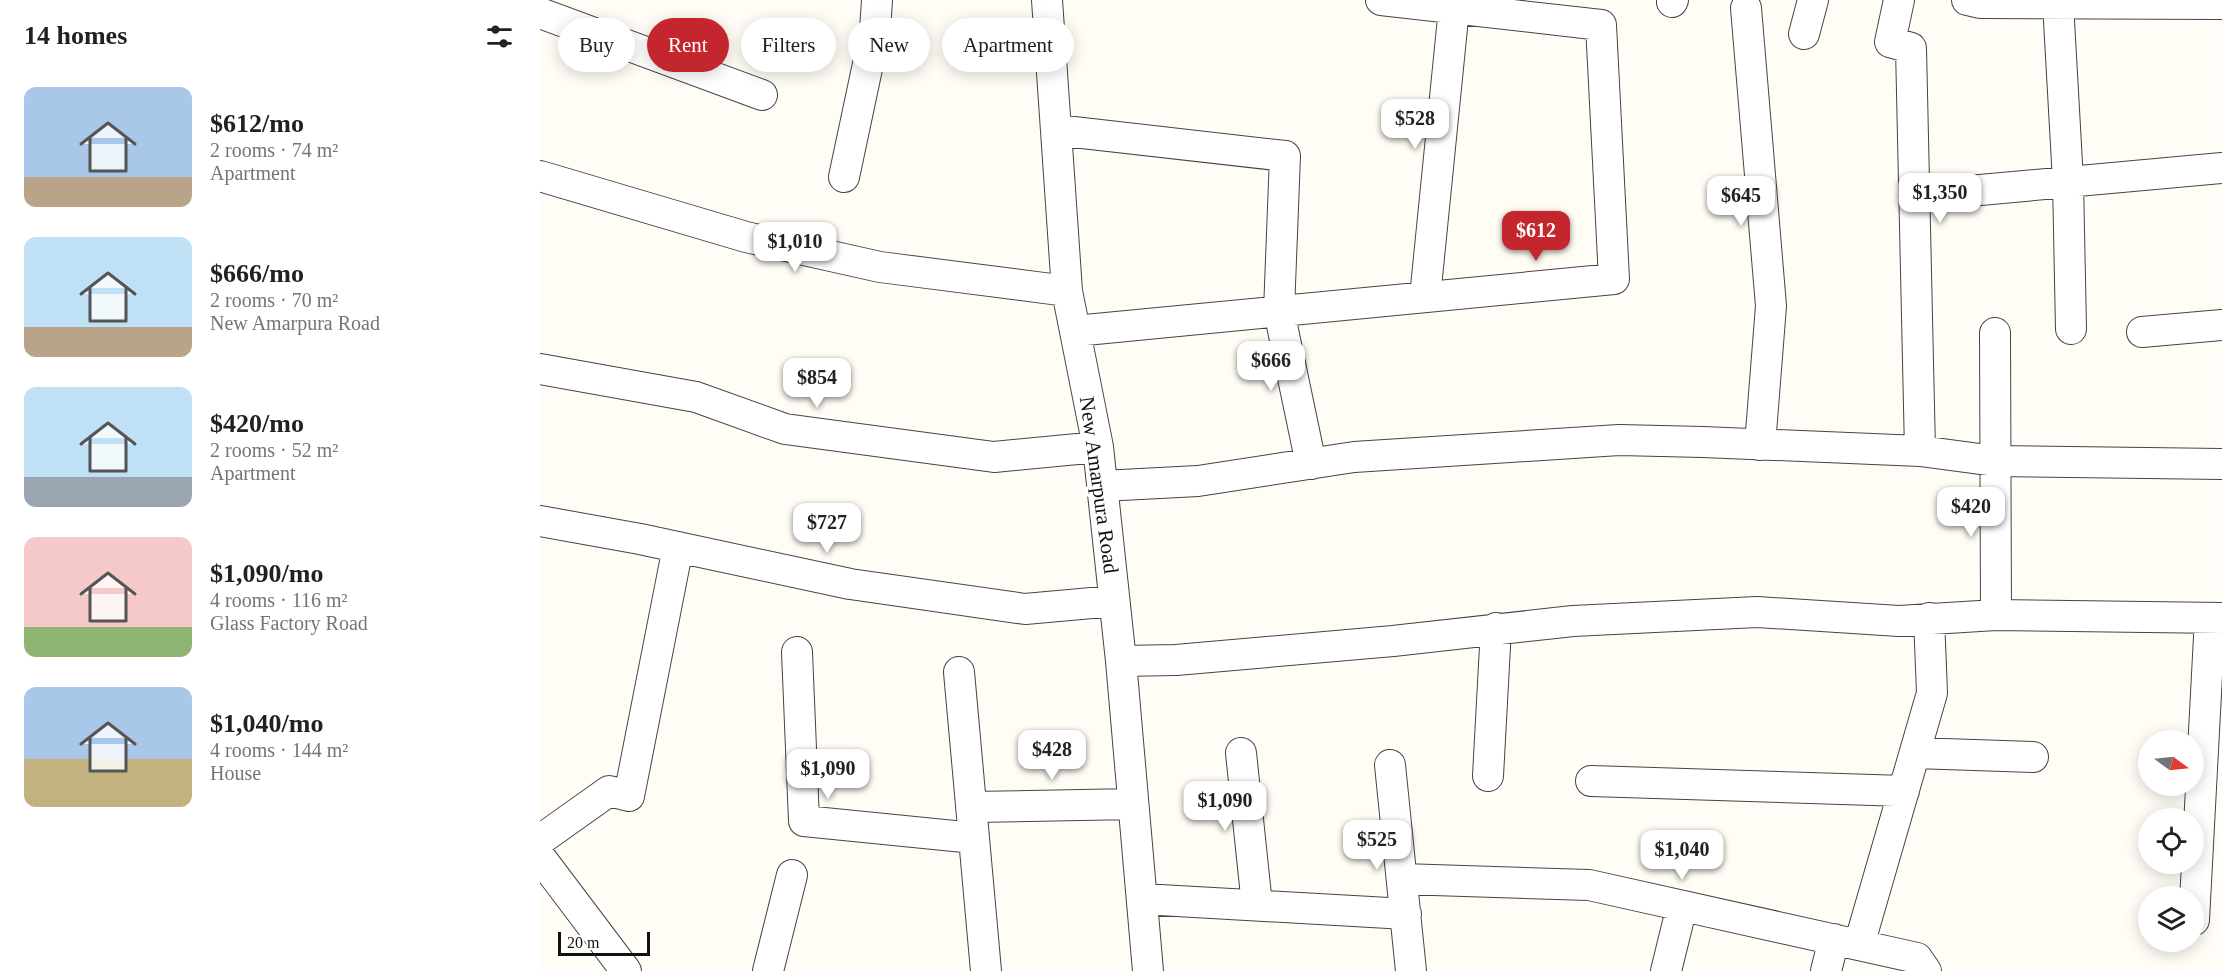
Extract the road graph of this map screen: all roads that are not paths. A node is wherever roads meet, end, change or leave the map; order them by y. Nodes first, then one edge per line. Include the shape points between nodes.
1 (877, 0) edge
2 (1047, 0) edge
3 (1381, 0) edge
4 (1813, 0) edge
5 (1899, 0) edge
6 (1967, 0) edge
7 (2122, 2) edge
8 (2058, 3) junction
9 (2222, 4) edge
10 (1454, 8) junction
11 (1746, 8) dead end
12 (540, 14) edge
13 (1804, 34) dead end
14 (762, 95) dead end
15 (1056, 130) junction
16 (2222, 168) edge
17 (540, 176) edge
18 (844, 177) dead end
19 (2067, 181) junction
20 (1914, 196) junction
21 (1067, 291) junction
22 (1425, 297) junction
23 (1279, 311) junction
24 (2222, 325) edge
25 (2071, 329) dead end
26 (1075, 332) junction
27 (2142, 332) dead end
28 (1995, 333) dead end
29 (540, 369) edge
30 (1760, 445) junction
31 (1098, 447) junction
32 (1920, 451) junction
33 (1995, 461) junction
34 (1311, 464) junction
35 (2222, 464) edge
36 (1102, 486) junction
37 (540, 521) edge
38 (678, 547) junction
39 (1114, 602) junction
40 (1996, 615) junction
41 (1929, 618) junction
42 (2216, 618) edge
43 (1496, 628) junction
44 (797, 652) dead end
45 (1121, 661) junction
46 (959, 672) dead end
47 (1241, 753) dead end
48 (1915, 753) junction
49 (2033, 757) dead end
50 (1390, 765) dead end
51 (1488, 776) dead end
52 (1591, 781) dead end
53 (1904, 791) junction
54 (2211, 800) edge
55 (1133, 804) junction
56 (971, 807) junction
57 (974, 837) junction
58 (540, 840) edge
59 (540, 857) edge
60 (792, 875) dead end
61 (1402, 879) junction
62 (2199, 886) edge
63 (1142, 899) junction
64 (1257, 905) junction
65 (1682, 906) junction
66 (1406, 914) junction
67 (1846, 942) junction
68 (626, 971) edge
69 (768, 971) edge
70 (986, 971) edge
71 (1148, 971) edge
72 (1412, 971) edge
73 (1666, 971) edge
74 (1826, 971) edge
75 (1926, 971) edge

1 - 18 street via 875,31
2 - 15 street, New Amarpura Road
3 - 10 street
4 - 13 street
5 - 20 street via 1890,42 1911,48
6 - 8 street
7 - 8 street
7 - 9 street
8 - 19 street
10 - 22 street
10 - 22 street via 1601,26 1614,279
11 - 30 street via 1771,306
12 - 14 street
15 - 21 street, New Amarpura Road
15 - 23 street via 1285,156
16 - 19 street
17 - 21 street via 747,237 880,267
19 - 20 street
19 - 25 street
20 - 32 street
21 - 26 street, New Amarpura Road
22 - 23 street
23 - 26 street
23 - 34 street
24 - 27 street
26 - 31 street, New Amarpura Road
28 - 33 street
29 - 31 street via 696,397 785,429 994,457
30 - 32 street
30 - 34 street via 1619,441 1354,457
31 - 36 street, New Amarpura Road
32 - 33 street
33 - 35 street
33 - 40 street
34 - 36 street via 1198,481
36 - 39 street, New Amarpura Road
37 - 38 street
38 - 39 street via 850,584 1025,609
38 - 58 street via 629,796 609,791
39 - 45 street, New Amarpura Road
40 - 41 street
40 - 42 street
41 - 43 street via 1899,621 1757,612
41 - 48 street via 1932,693
42 - 54 street
43 - 45 street via 1393,641
43 - 51 street
44 - 57 street via 804,821
45 - 55 street, New Amarpura Road
46 - 56 street
47 - 64 street
48 - 49 street
48 - 53 street
50 - 61 street
52 - 53 street
53 - 67 street
54 - 62 street
55 - 56 street
55 - 63 street, New Amarpura Road
56 - 57 street
57 - 70 street
59 - 68 street
60 - 69 street
61 - 65 street via 1589,885
61 - 66 street
63 - 64 street
63 - 71 street, New Amarpura Road
64 - 66 street
65 - 67 street
65 - 73 street
66 - 72 street
67 - 74 street
67 - 75 street via 1917,958

